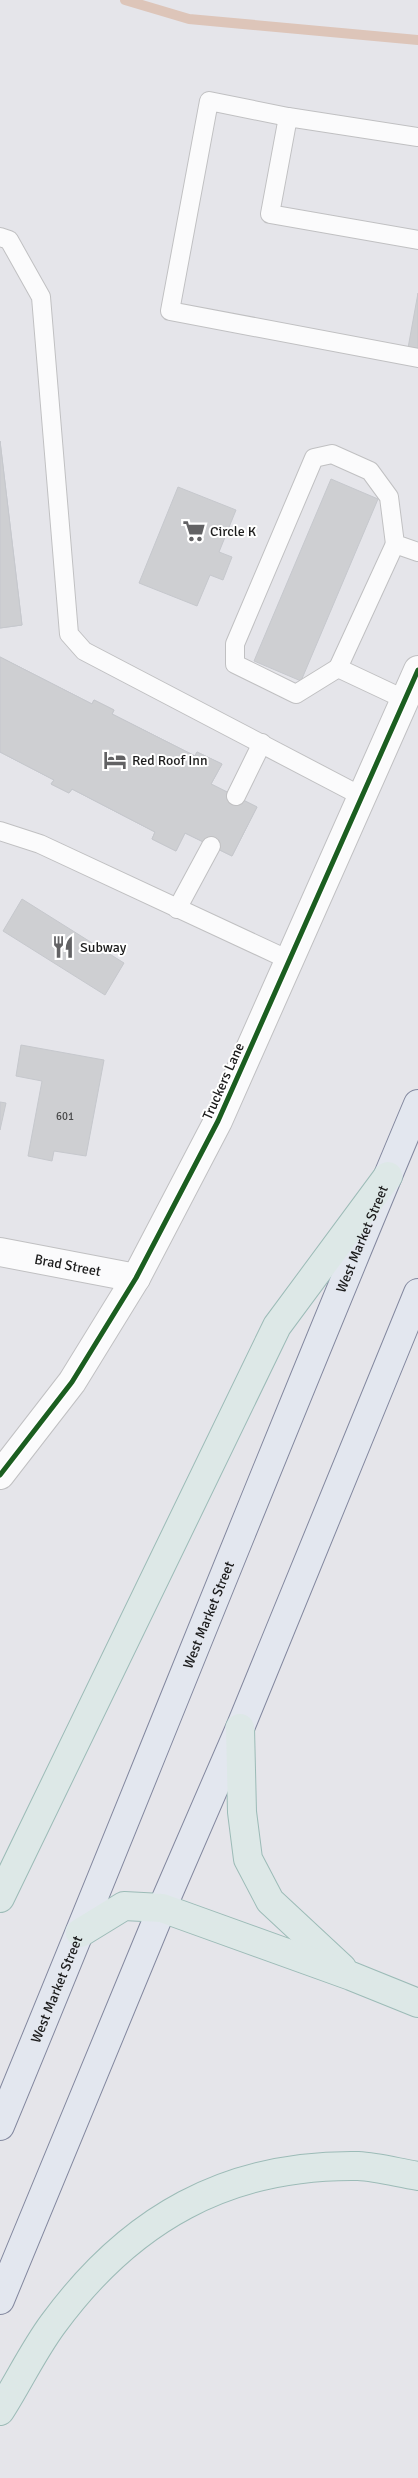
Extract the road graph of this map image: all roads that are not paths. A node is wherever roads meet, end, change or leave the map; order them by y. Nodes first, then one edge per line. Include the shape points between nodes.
1 (288, 117) junction
2 (418, 137) edge
3 (0, 237) edge
4 (418, 240) edge
5 (418, 358) edge
6 (395, 544) junction
7 (418, 552) edge
8 (338, 668) junction
9 (418, 670) edge
10 (406, 700) junction
11 (262, 744) junction
12 (236, 796) dead end
13 (363, 797) junction
14 (0, 831) edge
15 (210, 846) dead end
16 (177, 909) junction
17 (289, 960) junction
18 (418, 1104) edge
19 (388, 1176) junction
20 (0, 1252) edge
21 (136, 1278) junction
22 (418, 1293) edge
23 (0, 1475) edge
24 (240, 1728) junction
25 (0, 1898) edge
26 (162, 1908) junction
27 (80, 1933) junction
28 (350, 1976) junction
29 (418, 2003) edge
30 (0, 2126) edge
31 (418, 2176) edge
32 (0, 2300) edge
33 (0, 2411) edge

1 - 2 lane
1 - 4 lane via 270,214
1 - 5 lane via 209,101 170,311
3 - 11 lane via 9,240 41,297 70,634 84,650
6 - 7 lane
6 - 8 lane
6 - 8 lane via 389,497 370,471 332,454 314,458 235,644 235,664 296,694
8 - 10 lane
9 - 10 street, Truckers Lane
10 - 13 street, Truckers Lane
11 - 12 lane
11 - 13 lane
13 - 17 street, Truckers Lane
14 - 16 lane via 40,844
15 - 16 lane
16 - 17 lane
17 - 21 street, Truckers Lane via 218,1121
18 - 19 main road, West Market Street
19 - 25 highway via 277,1326
19 - 27 main road, West Market Street
20 - 21 street, Brad Street
21 - 23 street, Truckers Lane via 72,1382
22 - 24 main road
24 - 26 main road
24 - 28 highway via 242,1812 248,1859 270,1901
26 - 27 highway via 124,1906
26 - 28 highway
26 - 32 main road
27 - 30 main road, West Market Street
28 - 29 highway
31 - 33 highway via 360,2166 289,2169 226,2186 188,2202 149,2226 106,2262 53,2324

